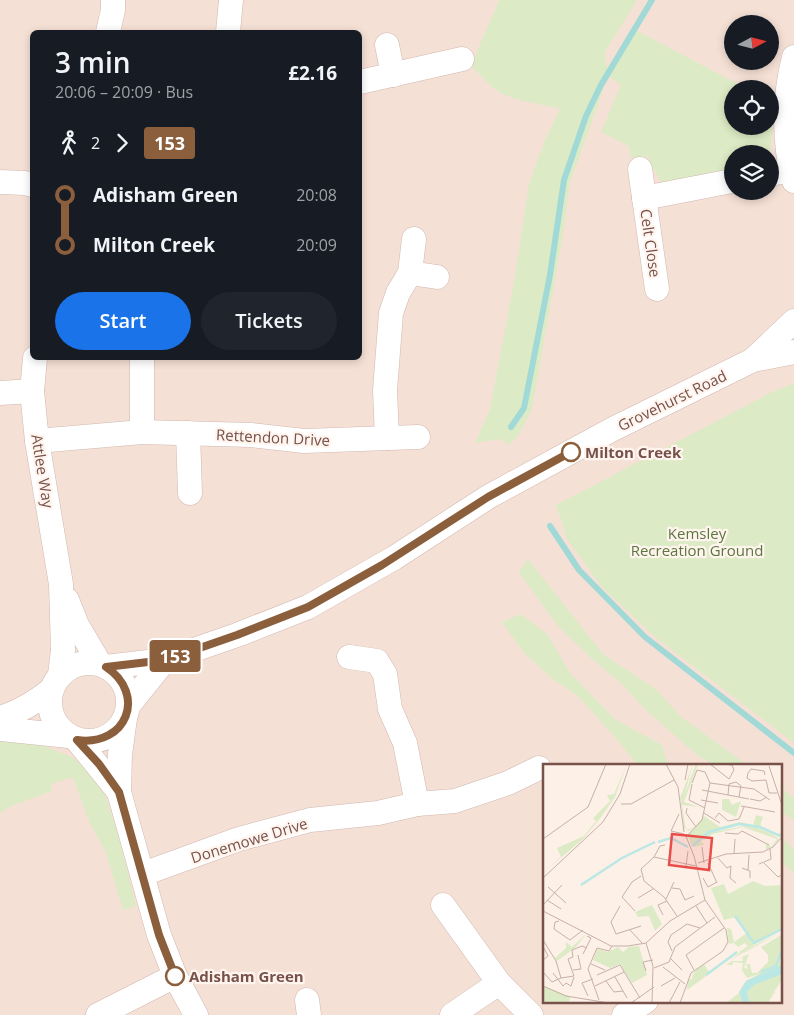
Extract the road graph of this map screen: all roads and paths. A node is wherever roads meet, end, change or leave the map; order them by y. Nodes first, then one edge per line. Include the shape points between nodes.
1 (113, 0) edge
2 (231, 0) edge
3 (108, 30) edge
4 (228, 30) edge
5 (387, 44) dead end
6 (794, 57) edge
7 (462, 59) dead end
8 (393, 75) junction
9 (362, 82) edge
10 (640, 169) dead end
11 (785, 175) edge
12 (0, 182) edge
13 (724, 183) edge
14 (30, 184) edge
15 (644, 198) junction
16 (414, 239) dead end
17 (410, 273) junction
18 (437, 277) dead end
19 (657, 289) dead end
20 (794, 321) edge
21 (794, 352) edge
22 (35, 360) edge
23 (142, 360) edge
24 (753, 360) junction
25 (32, 391) junction
26 (0, 393) edge
27 (142, 432) junction
28 (188, 433) junction
29 (418, 437) dead end
30 (388, 438) junction
31 (37, 441) junction
32 (190, 493) dead end
33 (60, 584) junction
34 (349, 657) dead end
35 (165, 660) junction
36 (103, 666) junction
37 (56, 682) junction
38 (127, 712) junction
39 (0, 718) edge
40 (0, 729) edge
41 (73, 738) junction
42 (539, 768) dead end
43 (119, 792) junction
44 (417, 804) junction
45 (143, 874) junction
46 (442, 905) dead end
47 (175, 976) junction
48 (499, 983) junction
49 (644, 1002) edge
50 (98, 1015) edge
51 (196, 1015) edge
52 (452, 1015) edge
53 (531, 1015) edge
54 (624, 1015) edge

1 - 3 street
2 - 4 street
5 - 8 street
6 - 11 street via 788,99
7 - 8 street
8 - 9 street
10 - 15 street, Celt Close
12 - 14 street
13 - 15 street, Celt Close
15 - 19 street, Celt Close
16 - 17 street
17 - 18 street
17 - 30 street via 391,313 385,390
20 - 24 street, Grovehurst Road
21 - 24 street, Grovehurst Road
22 - 25 street, Attlee Way
23 - 27 street
24 - 35 street, Grovehurst Road via 613,429 488,497 308,607
25 - 26 street
25 - 31 street, Attlee Way
27 - 28 street, Rettendon Drive
27 - 31 street, Rettendon Drive
28 - 30 street, Rettendon Drive via 250,434 304,441
28 - 32 street
29 - 30 street, Rettendon Drive
31 - 33 street, Attlee Way
33 - 36 street, Attlee Way via 77,625
33 - 37 street, Attlee Way via 63,650
34 - 44 street via 377,661 385,674 390,709 405,743
35 - 36 street, Grovehurst Road
35 - 38 street
36 - 37 street via 93,663 77,665 69,668
36 - 38 street via 122,682 127,693
37 - 39 street via 29,706
37 - 41 street via 50,706 52,714 61,730
38 - 41 street via 114,733 102,739 90,742
38 - 43 street via 120,754
40 - 41 street
41 - 43 street via 99,764
42 - 44 street, Donemowe Drive via 508,783 455,801
43 - 45 street
44 - 45 street, Donemowe Drive via 394,811 310,820 239,839
45 - 47 street via 159,935
46 - 48 street
47 - 50 street
47 - 51 street
48 - 52 street
48 - 53 street
49 - 54 street

